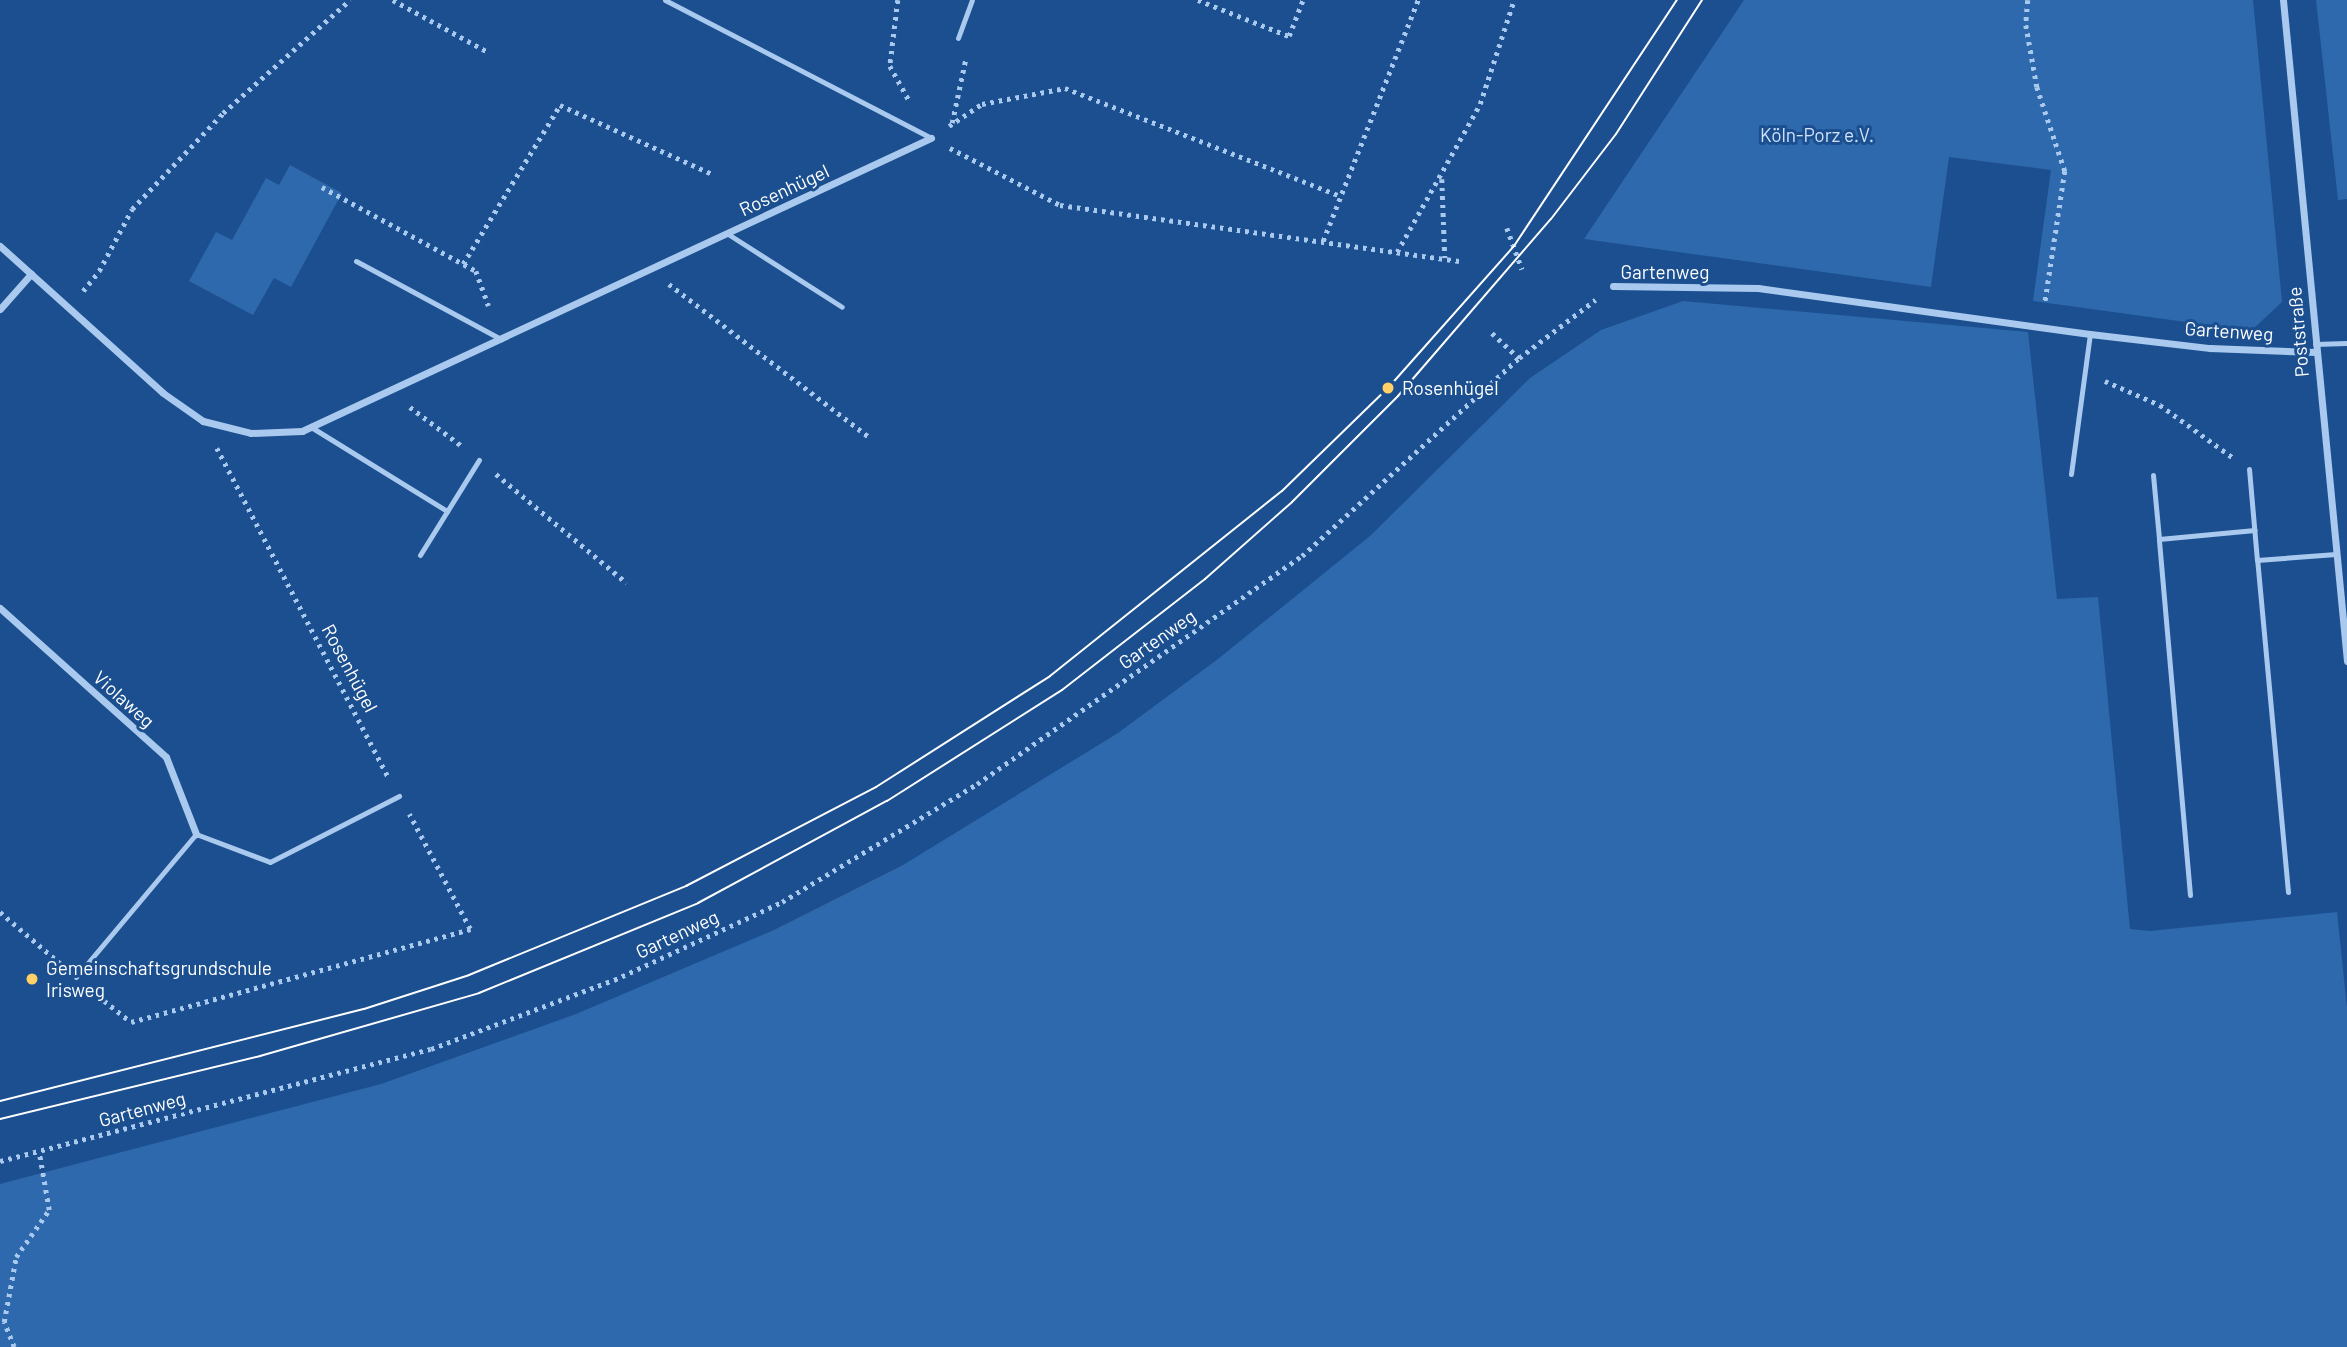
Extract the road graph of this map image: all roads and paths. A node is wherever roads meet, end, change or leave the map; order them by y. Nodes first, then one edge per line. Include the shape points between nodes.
1 (350, 0) edge
2 (393, 0) edge
3 (665, 0) edge
4 (898, 0) edge
5 (972, 0) edge
6 (1198, 0) edge
7 (1303, 0) edge
8 (1418, 0) edge
9 (1514, 0) edge
10 (2028, 0) edge
11 (2283, 0) edge
12 (958, 38) joint
13 (486, 51) dead end
14 (952, 124) junction
15 (931, 138) junction
16 (714, 176) dead end
17 (1442, 176) junction
18 (322, 187) dead end
19 (1341, 196) junction
20 (1507, 228) dead end
21 (727, 234) junction
22 (1323, 242) junction
23 (0, 246) edge
24 (1397, 251) junction
25 (1445, 258) junction
26 (356, 261) dead end
27 (1459, 261) dead end
28 (463, 264) junction
29 (1522, 269) dead end
30 (652, 270) junction
31 (31, 274) junction
32 (1613, 286) joint
33 (842, 307) dead end
34 (0, 309) edge
35 (68, 309) junction
36 (2042, 328) junction
37 (1492, 333) dead end
38 (2090, 334) junction
39 (502, 340) junction
40 (2347, 343) edge
41 (2315, 348) junction
42 (1519, 358) junction
43 (2084, 375) junction
44 (389, 392) junction
45 (203, 421) junction
46 (311, 427) junction
47 (870, 437) dead end
48 (479, 460) junction
49 (2249, 469) joint
50 (2071, 474) dead end
51 (2153, 475) dead end
52 (447, 511) junction
53 (2255, 530) junction
54 (2159, 539) junction
55 (2336, 554) junction
56 (420, 555) dead end
57 (2257, 560) junction
58 (626, 583) dead end
59 (0, 608) edge
60 (2347, 661) edge
61 (399, 796) junction
62 (196, 834) junction
63 (2288, 892) dead end
64 (2190, 895) dead end
65 (0, 912) edge
66 (76, 976) junction
67 (39, 1152) junction
68 (0, 1161) edge
69 (14, 1347) edge

1 - 35 path via 223,113 132,209 99,271
2 - 13 path
3 - 15 lane
4 - 15 path via 890,66
5 - 12 lane
6 - 7 path via 1289,36
8 - 19 path
9 - 17 path via 1480,104
10 - 36 path via 2026,25 2037,87 2065,171
11 - 41 street, Poststraße
12 - 14 path via 967,59
14 - 15 path
14 - 19 path via 982,104 1065,88
15 - 21 street, Rosenhügel
15 - 22 path via 1060,205
16 - 28 path via 560,105
17 - 24 path
17 - 25 path
18 - 28 path
19 - 22 path
20 - 29 path
21 - 30 street, Rosenhügel
21 - 33 lane
22 - 24 path
23 - 31 street, Rosenhügel
24 - 25 path
25 - 27 path
26 - 39 lane
28 - 39 path via 476,271
30 - 39 street, Rosenhügel
30 - 47 path
31 - 34 street
31 - 35 street, Rosenhügel
32 - 36 street, Gartenweg via 1758,288
32 - 42 path, Gartenweg
35 - 45 street, Rosenhügel via 163,393
36 - 38 street, Gartenweg
37 - 42 path
38 - 41 street, Gartenweg via 2210,348
38 - 43 lane
39 - 44 street, Rosenhügel
40 - 41 lane
41 - 55 street, Poststraße
42 - 67 path, Gartenweg via 1302,556 976,785 782,902 614,980 431,1049
43 - 49 path via 2125,387 2160,405
43 - 50 lane
44 - 46 street, Rosenhügel
44 - 48 path
45 - 46 street, Rosenhügel via 251,433
45 - 61 path, Rosenhügel
46 - 52 lane
48 - 52 lane
48 - 58 path
49 - 53 lane
51 - 54 lane
52 - 56 lane
53 - 54 lane
53 - 57 lane
54 - 64 lane
55 - 57 lane
55 - 60 street, Poststraße
57 - 63 lane
59 - 62 street, Violaweg via 166,757
61 - 62 lane via 270,862
61 - 66 path, Rosenhügel via 470,929 131,1023
62 - 66 lane
65 - 66 path
67 - 68 path, Gartenweg
67 - 69 path via 50,1210 16,1257 4,1322

